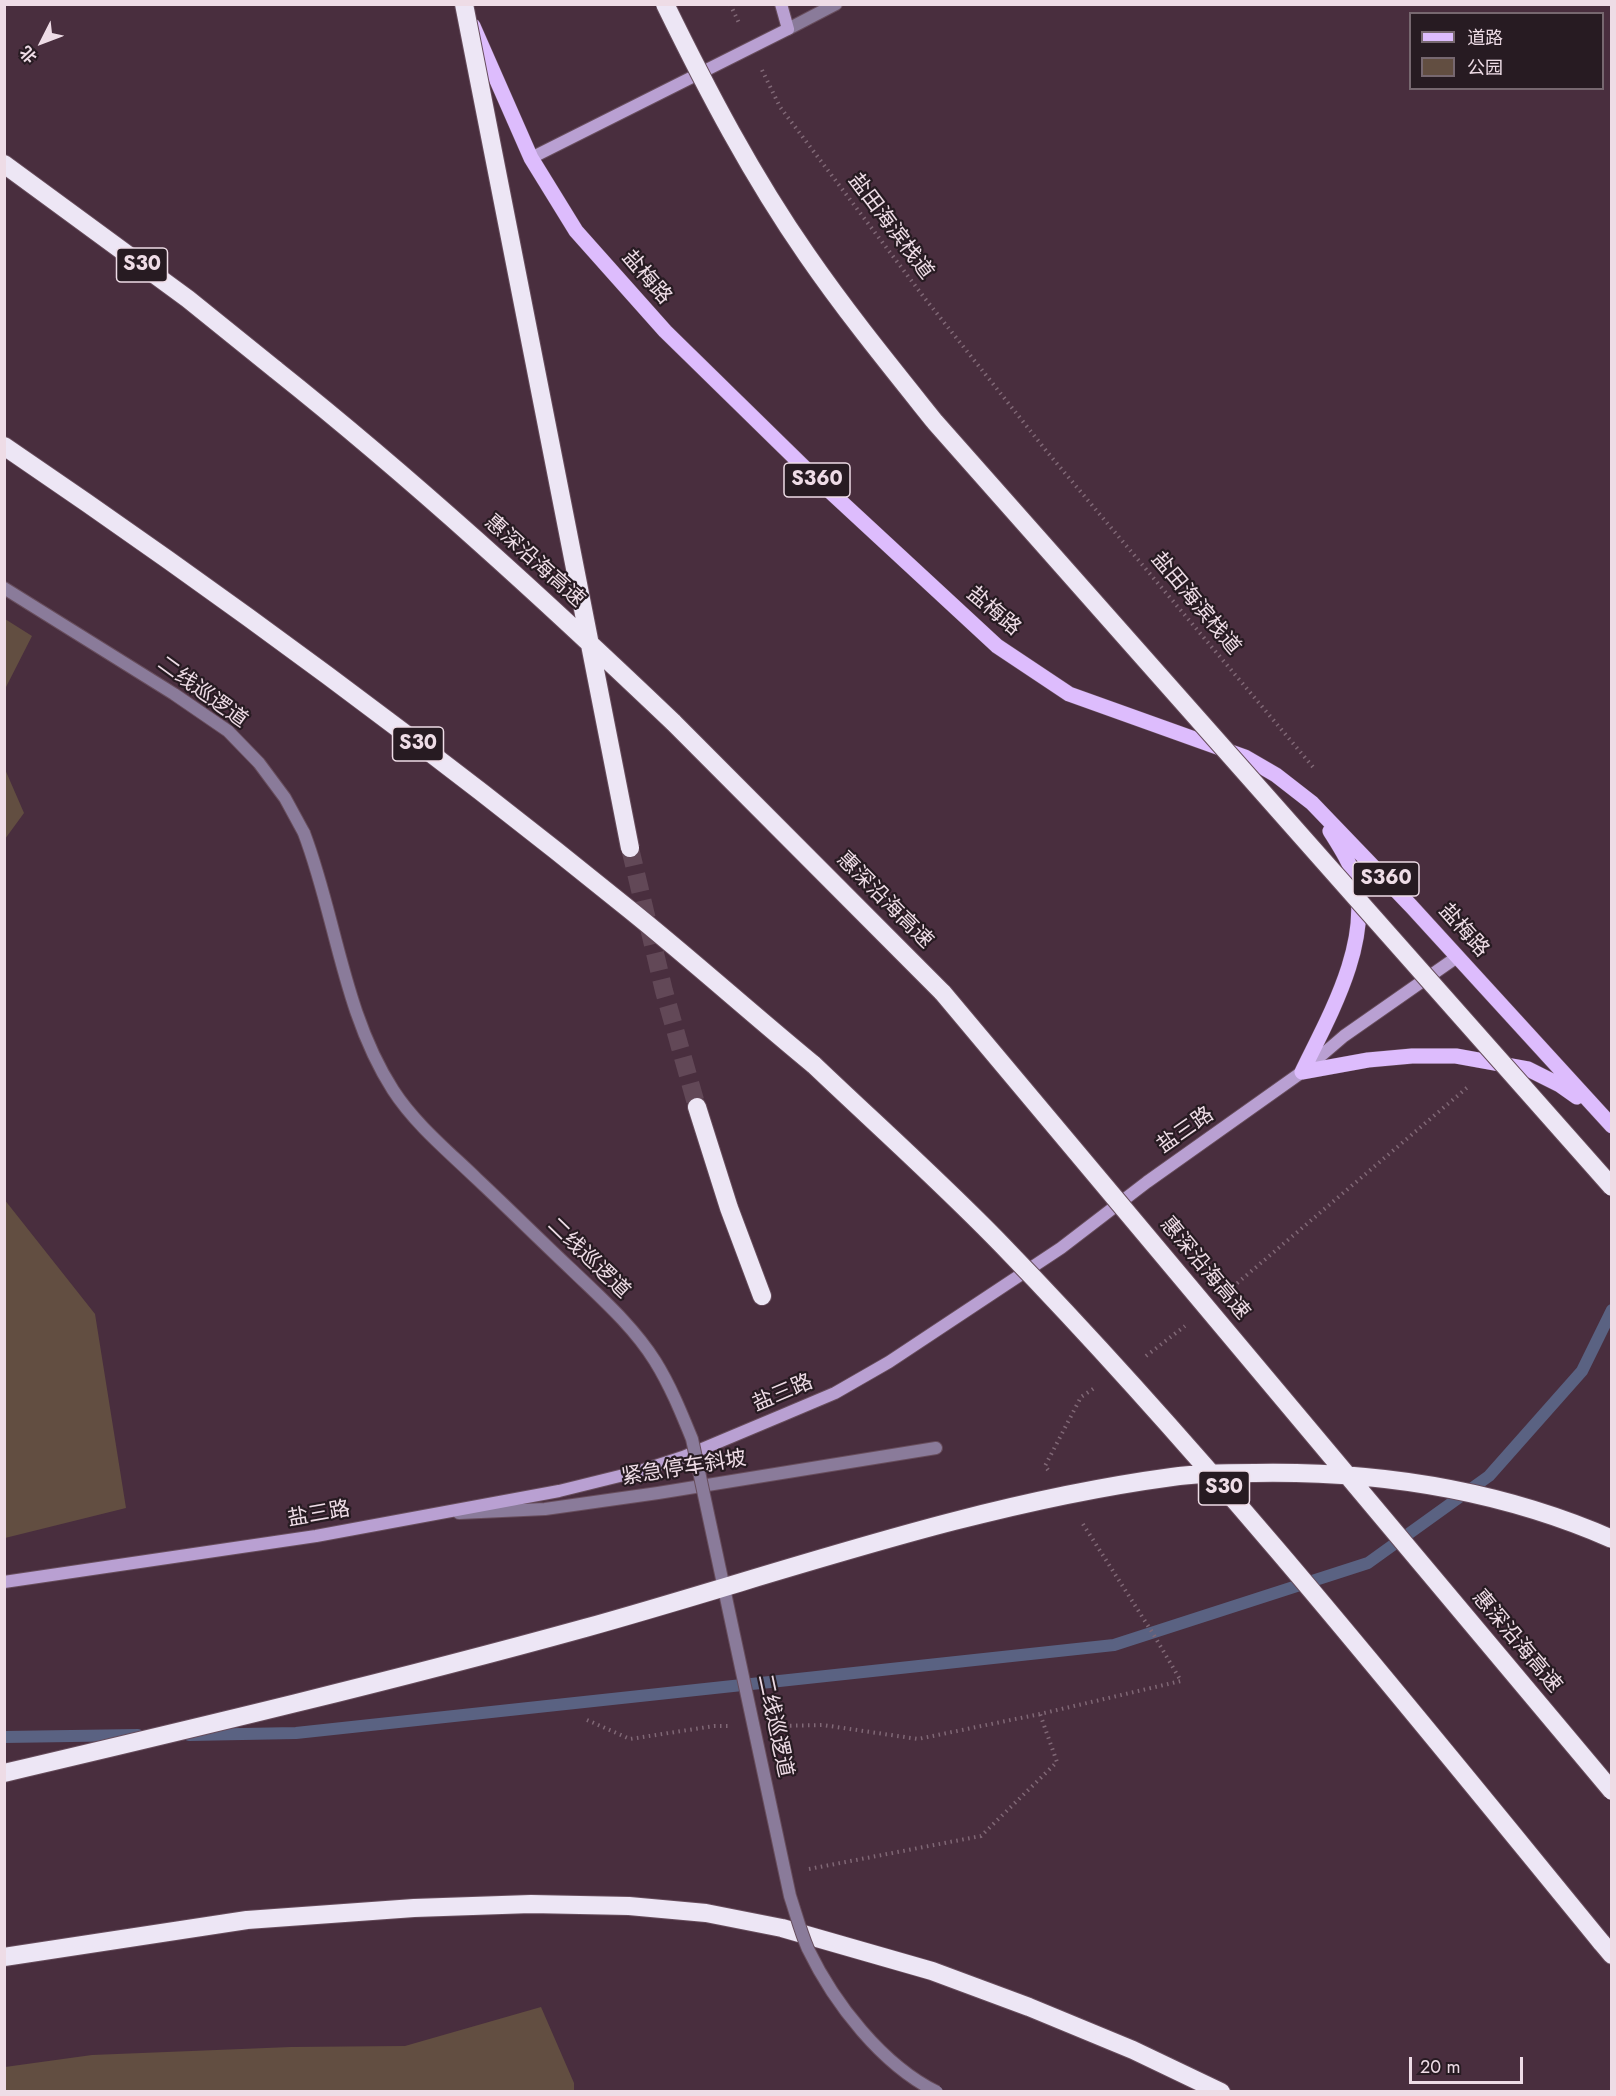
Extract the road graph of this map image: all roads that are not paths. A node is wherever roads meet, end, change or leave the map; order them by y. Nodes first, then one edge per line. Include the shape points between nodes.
1 (464, 4) edge
2 (664, 4) edge
3 (781, 4) edge
4 (836, 4) edge
5 (788, 29) junction
6 (531, 158) junction
7 (4, 164) edge
8 (4, 446) edge
9 (4, 588) edge
10 (1312, 803) junction
11 (630, 848) tunnel mouth
12 (1457, 957) junction
13 (1302, 1072) junction
14 (697, 1107) tunnel mouth
15 (1600, 1113) junction
16 (1611, 1126) edge
17 (1611, 1187) edge
18 (762, 1296) dead end
19 (936, 1448) dead end
20 (437, 1515) junction
21 (1611, 1539) edge
22 (4, 1582) edge
23 (4, 1773) edge
24 (1611, 1791) edge
25 (1606, 1949) edge
26 (4, 1957) edge
27 (937, 2091) edge
28 (1221, 2091) edge

1 - 6 main road, 盐梅路 / S360
1 - 11 highway, bridge
2 - 17 highway, bridge via 700,77 806,254 920,404
3 - 5 main road
4 - 5 street
5 - 6 main road
6 - 10 main road, 盐梅路 / S360 via 576,231 665,331 809,472 997,646 1069,694 1245,757
7 - 24 highway, 惠深沿海高速 / S30, bridge via 188,299 409,481 579,632 673,722 943,993
8 - 25 highway, S30, bridge via 267,630 630,910 814,1065 908,1153 1001,1244 1187,1446 1311,1589
9 - 27 street, 二线巡逻道, bridge via 228,731 259,764 285,798 304,833 318,869 346,983 368,1042 393,1090 423,1127 596,1292 655,1361 692,1438 790,1896 808,1948 858,2026 894,2062
10 - 12 main road, 盐梅路 / S360
10 - 13 main road via 1345,855 1355,881 1359,923 1341,988
12 - 13 main road, 盐三路 via 1344,1036
12 - 15 main road, 盐梅路 / S360
13 - 15 main road via 1379,1059 1456,1056 1528,1069 1560,1085
13 - 20 main road, 盐三路 via 1061,1248 889,1362 835,1393 640,1471
14 - 18 highway
15 - 16 main road, 盐梅路 / S360
19 - 20 street, 紧急停车斜坡 via 545,1509
20 - 22 main road, 盐三路
21 - 23 highway, bridge via 1501,1502 1394,1480 1282,1472 1174,1477 1056,1498 927,1528 471,1660
26 - 28 highway via 247,1920 414,1908 531,1904 629,1906 706,1913 782,1928 932,1971 1133,2050

